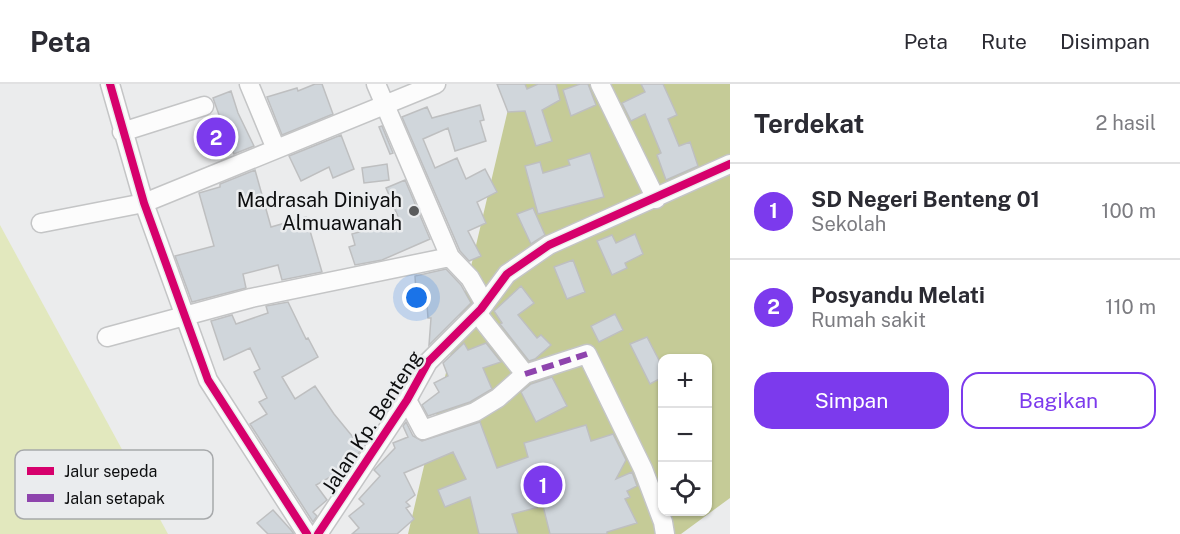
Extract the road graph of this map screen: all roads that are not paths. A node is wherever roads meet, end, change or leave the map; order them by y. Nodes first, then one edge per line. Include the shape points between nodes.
1 (110, 84) edge
2 (249, 84) edge
3 (376, 84) edge
4 (436, 84) edge
5 (600, 84) edge
6 (204, 106) dead end
7 (386, 106) junction
8 (123, 132) junction
9 (276, 149) junction
10 (730, 164) edge
11 (656, 199) junction
12 (144, 203) junction
13 (41, 223) dead end
14 (450, 257) junction
15 (481, 309) junction
16 (186, 315) junction
17 (107, 337) dead end
18 (525, 374) junction
19 (407, 400) junction
20 (306, 534) edge
21 (318, 534) edge
22 (665, 534) edge

1 - 8 street
2 - 9 street
3 - 7 street
4 - 7 street
5 - 11 street
6 - 8 street
7 - 9 street
7 - 14 street
8 - 12 street
9 - 12 street
10 - 11 street, Jalan Kp. Benteng
11 - 15 street, Jalan Kp. Benteng via 549,245 507,274
12 - 13 street
12 - 16 street
14 - 15 street via 470,278
14 - 16 street
15 - 18 street
15 - 19 street, Jalan Kp. Benteng via 428,362
16 - 17 street
16 - 20 street via 208,380
18 - 19 street via 475,412 423,430
18 - 22 street via 587,354 643,469
19 - 21 street, Jalan Kp. Benteng

